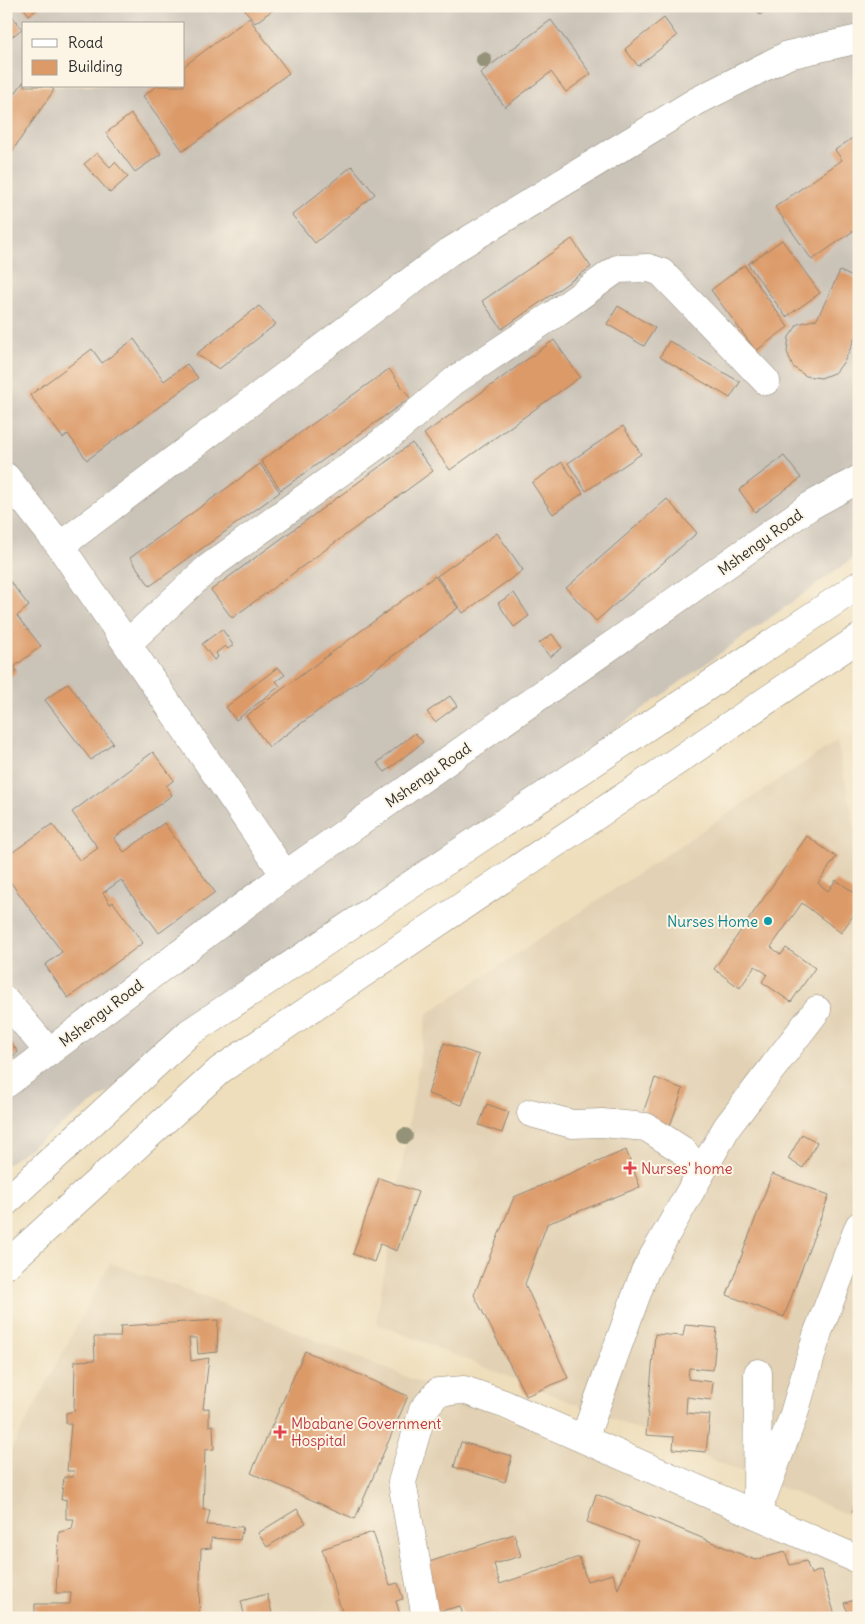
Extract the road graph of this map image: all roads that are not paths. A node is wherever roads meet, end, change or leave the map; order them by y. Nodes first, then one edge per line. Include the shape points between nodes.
1 (859, 39) edge
2 (766, 381) dead end
3 (6, 477) edge
4 (859, 479) edge
5 (60, 546) junction
6 (859, 585) edge
7 (859, 638) edge
8 (127, 644) junction
9 (286, 875) junction
10 (6, 1001) edge
11 (817, 1010) dead end
12 (49, 1052) junction
13 (6, 1084) edge
14 (531, 1113) dead end
15 (701, 1172) junction
16 (6, 1202) edge
17 (859, 1226) edge
18 (6, 1265) edge
19 (758, 1373) dead end
20 (584, 1439) junction
21 (756, 1515) junction
22 (859, 1560) edge
23 (426, 1618) edge

1 - 5 main road via 788,55 697,101 449,252
2 - 8 main road via 661,272 649,268 617,269 454,381 382,442 208,568
3 - 5 main road
4 - 9 main road, Mshengu Road via 810,506
5 - 8 main road
6 - 16 main road via 189,1033
7 - 18 main road via 220,1070
8 - 9 main road
9 - 12 main road, Mshengu Road
10 - 12 main road
11 - 15 main road via 727,1127
12 - 13 main road, Mshengu Road
14 - 15 main road via 572,1124 646,1127 682,1150
15 - 20 main road via 645,1271
17 - 21 main road via 818,1332 793,1417
19 - 21 main road
20 - 21 main road
20 - 23 main road via 464,1390 438,1392 423,1410 402,1482
21 - 22 main road

